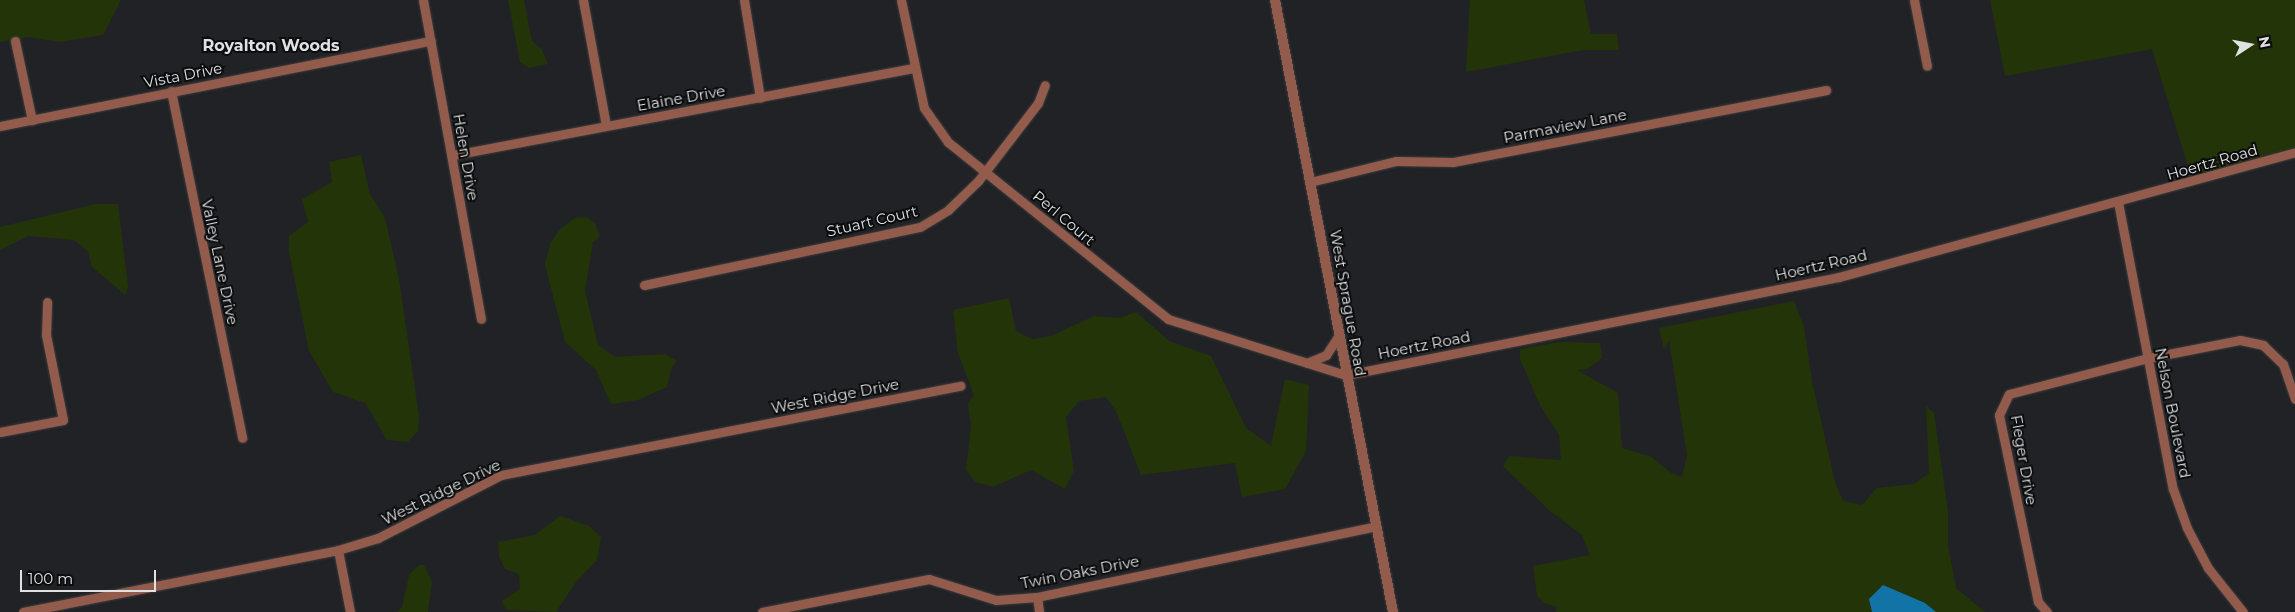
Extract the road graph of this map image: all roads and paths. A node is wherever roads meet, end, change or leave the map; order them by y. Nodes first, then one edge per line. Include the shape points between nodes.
1 (423, 0) edge
2 (583, 0) edge
3 (744, 0) edge
4 (901, 0) edge
5 (1275, 0) edge
6 (1914, 0) edge
7 (15, 40) dead end
8 (431, 41) junction
9 (1927, 66) dead end
10 (913, 68) junction
11 (1045, 85) dead end
12 (1826, 90) dead end
13 (171, 91) junction
14 (760, 98) junction
15 (32, 120) junction
16 (606, 125) junction
17 (0, 126) edge
18 (2295, 152) edge
19 (453, 154) junction
20 (986, 172) junction
21 (1310, 182) junction
22 (2118, 202) junction
23 (644, 285) dead end
24 (47, 302) dead end
25 (481, 318) dead end
26 (1339, 335) junction
27 (2148, 358) junction
28 (1306, 363) junction
29 (1346, 375) junction
30 (960, 386) dead end
31 (2295, 399) edge
32 (0, 432) edge
33 (242, 438) dead end
34 (1376, 526) junction
35 (338, 550) junction
36 (1037, 597) junction
37 (23, 612) edge
38 (350, 612) edge
39 (762, 612) edge
40 (1039, 612) edge
41 (1393, 612) edge
42 (2047, 612) edge
43 (2243, 612) edge

1 - 8 street, Helen Drive
2 - 16 street
3 - 14 street
4 - 10 street, Perl Court
5 - 21 street, West Sprague Road
6 - 9 street
7 - 15 street
8 - 13 street, Vista Drive
8 - 19 street, Helen Drive
10 - 14 street, Elaine Drive
10 - 20 street, Perl Court via 929,115 948,142
11 - 20 street, Stuart Court via 1038,103
12 - 21 street, Parmaview Lane via 1453,162 1396,161
13 - 15 street, Vista Drive
13 - 33 street, Valley Lane Drive
14 - 16 street, Elaine Drive
15 - 17 street, Vista Drive
16 - 19 street, Elaine Drive
18 - 22 street, Hoertz Road
19 - 25 street, Helen Drive
20 - 23 street, Stuart Court via 948,210 920,227
20 - 28 street, Perl Court via 1168,319
21 - 26 street, West Sprague Road
22 - 27 street, Nelson Boulevard
22 - 29 street, Hoertz Road via 1839,277
24 - 32 street via 46,335 63,420
26 - 28 street via 1326,355
26 - 29 street, West Sprague Road
27 - 31 street via 2240,340 2263,345 2283,364
27 - 42 street, Fleger Drive via 2009,394 1999,415 2038,602
27 - 43 street, Nelson Boulevard via 2173,488 2187,528 2208,568
28 - 29 street, Perl Court
29 - 34 street, West Sprague Road
30 - 35 street, West Ridge Drive via 501,475 378,538
34 - 36 street, Twin Oaks Drive
34 - 41 street, West Sprague Road
35 - 37 street, West Ridge Drive
35 - 38 street
36 - 39 street, Twin Oaks Drive via 996,600 929,579
36 - 40 street

